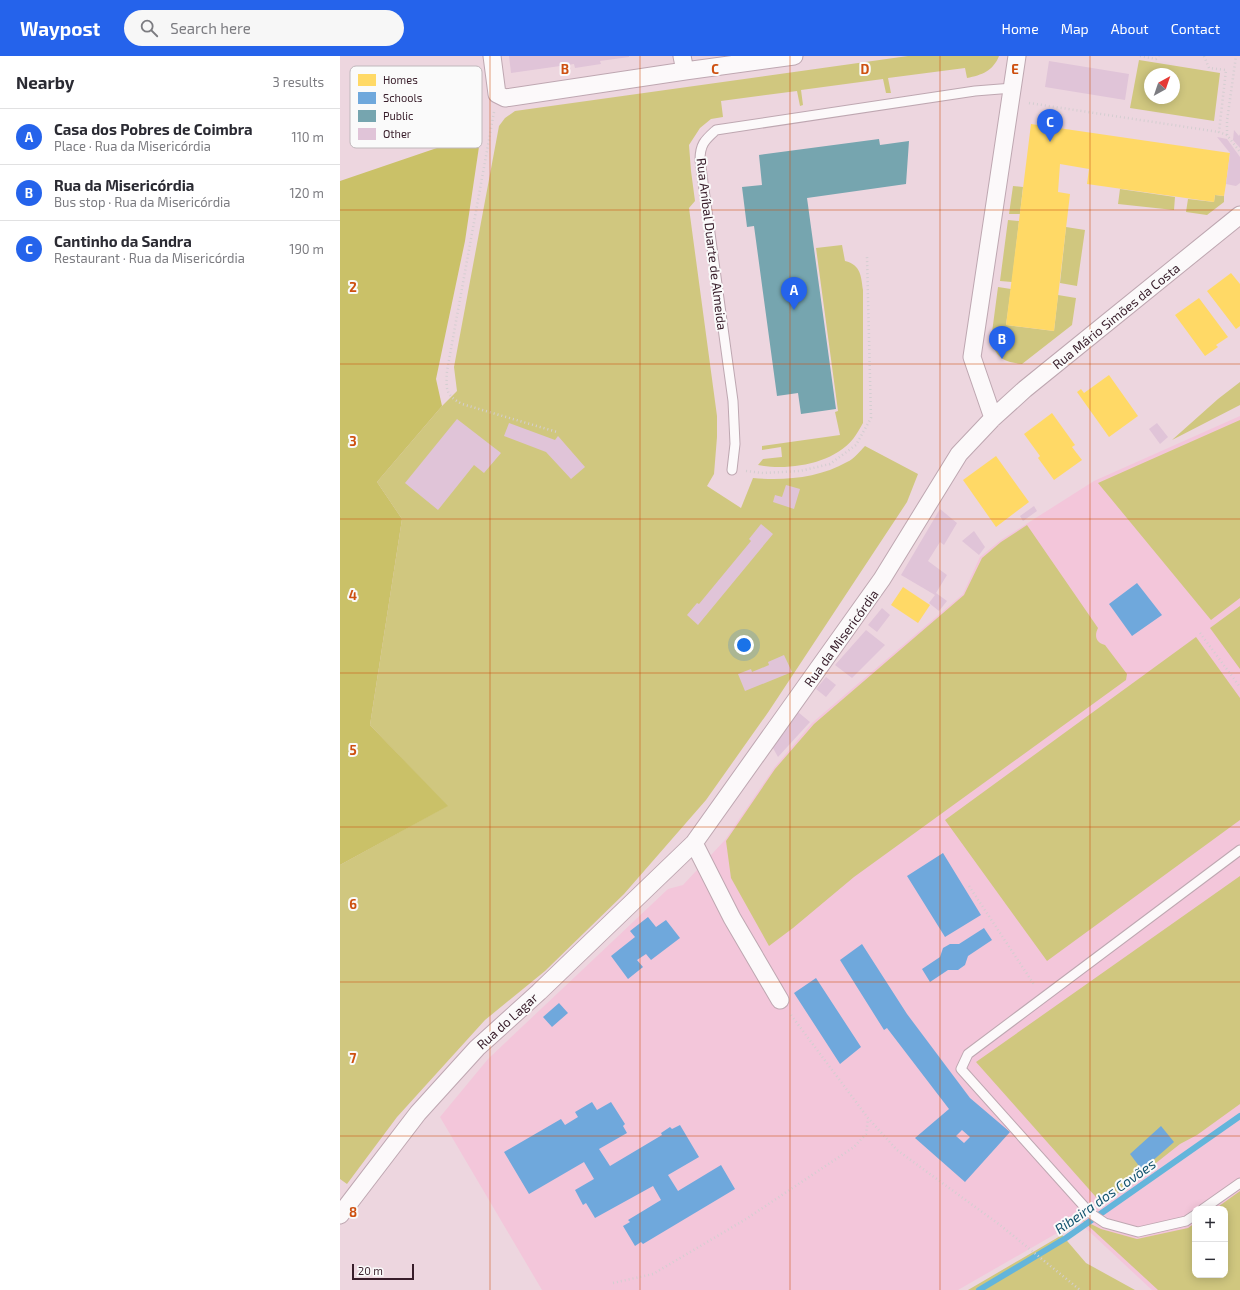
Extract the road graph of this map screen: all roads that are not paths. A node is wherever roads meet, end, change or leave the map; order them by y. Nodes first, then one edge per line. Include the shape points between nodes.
1 (492, 56) edge
2 (794, 56) edge
3 (1017, 56) edge
4 (683, 64) edge
5 (1013, 88) junction
6 (1240, 215) edge
7 (993, 418) junction
8 (732, 470) road end
9 (694, 844) junction
10 (1240, 850) edge
11 (780, 1000) road end
12 (1240, 1183) edge
13 (1207, 1206) edge
14 (341, 1213) edge
15 (1192, 1216) edge

1 - 4 street via 497,94 505,98
2 - 4 street
3 - 5 street
5 - 7 street via 972,357
5 - 8 lane, Rua Aníbal Duarte de Almeida via 975,91 716,130 705,139 700,149 700,160 733,401 735,444
6 - 7 street, Rua Mário Simões da Costa via 1025,389
7 - 9 street, Rua da Misericórdia via 959,454 882,579
9 - 11 street via 732,918
9 - 14 street, Rua do Lagar via 477,1048 418,1113
10 - 15 lane via 968,1054 961,1069 1090,1213 1105,1224 1138,1232 1186,1221
12 - 13 lane

